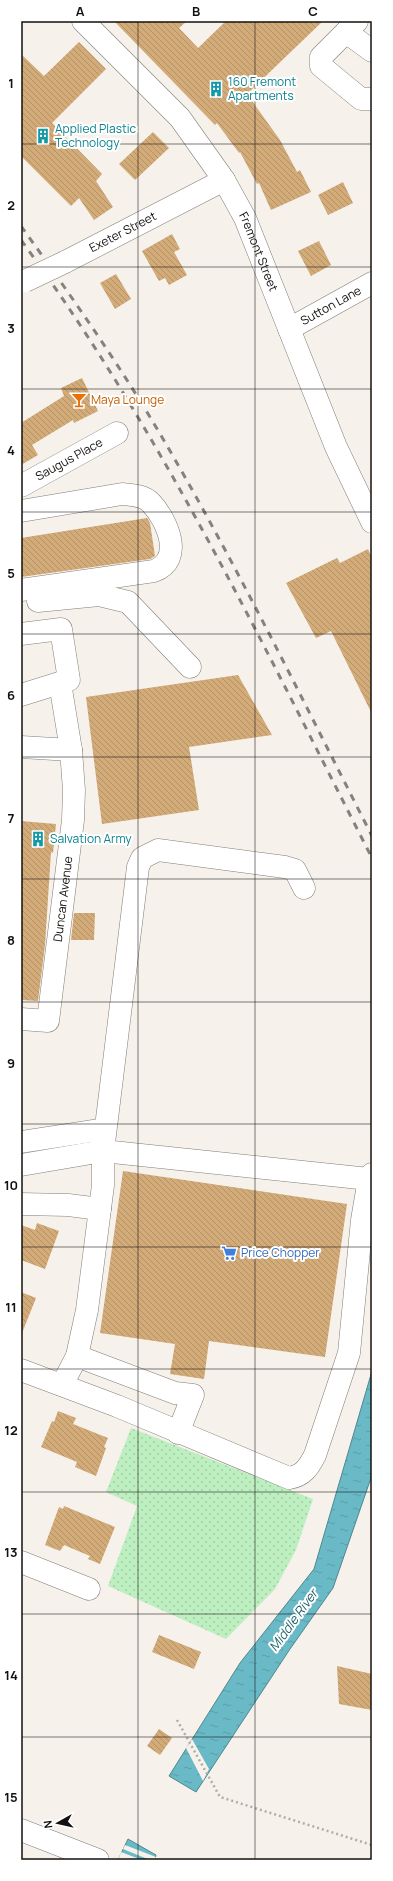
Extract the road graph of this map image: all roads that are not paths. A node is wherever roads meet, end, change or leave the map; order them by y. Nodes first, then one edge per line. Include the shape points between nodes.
1 (83, 21) edge
2 (351, 27) edge
3 (372, 50) edge
4 (372, 99) edge
5 (224, 180) junction
6 (23, 282) edge
7 (372, 282) edge
8 (289, 329) junction
9 (117, 433) dead end
10 (21, 486) edge
11 (21, 511) edge
12 (372, 522) edge
13 (21, 590) edge
14 (21, 603) edge
15 (21, 634) edge
16 (190, 667) dead end
17 (60, 683) junction
18 (21, 695) edge
19 (21, 747) edge
20 (71, 750) junction
21 (304, 888) dead end
22 (21, 1019) edge
23 (105, 1129) junction
24 (21, 1142) edge
25 (103, 1151) junction
26 (21, 1165) edge
27 (371, 1177) edge
28 (21, 1204) edge
29 (100, 1209) junction
30 (77, 1356) junction
31 (21, 1370) edge
32 (62, 1385) junction
33 (178, 1433) junction
34 (21, 1562) edge
35 (89, 1589) dead end
36 (21, 1830) edge
37 (98, 1860) edge

1 - 5 street, Fremont Street via 180,118
2 - 3 street
2 - 4 street via 321,57 321,66 361,99
5 - 6 street, Exeter Street, bridge
5 - 8 street, Fremont Street via 245,218
7 - 8 street, Sutton Lane
8 - 12 street, Fremont Street via 336,447
9 - 10 street, Saugus Place
11 - 13 street via 122,494 134,495 151,502 167,527 171,539 167,563 161,568
14 - 16 street via 99,595 128,602
15 - 17 street via 61,629 69,680
17 - 18 street
17 - 20 street
19 - 20 street
20 - 22 street, Duncan Avenue via 73,820 48,1021
21 - 23 street via 295,870 285,867 158,850 142,858 138,867
23 - 24 street
23 - 25 street
25 - 26 street
25 - 27 street
25 - 29 street
27 - 33 street via 362,1220 349,1353 308,1468 296,1477 289,1478
28 - 29 street
29 - 30 street via 87,1310
30 - 32 street
30 - 33 street via 176,1393 193,1395
31 - 32 street
32 - 33 street
34 - 35 street
36 - 37 street

